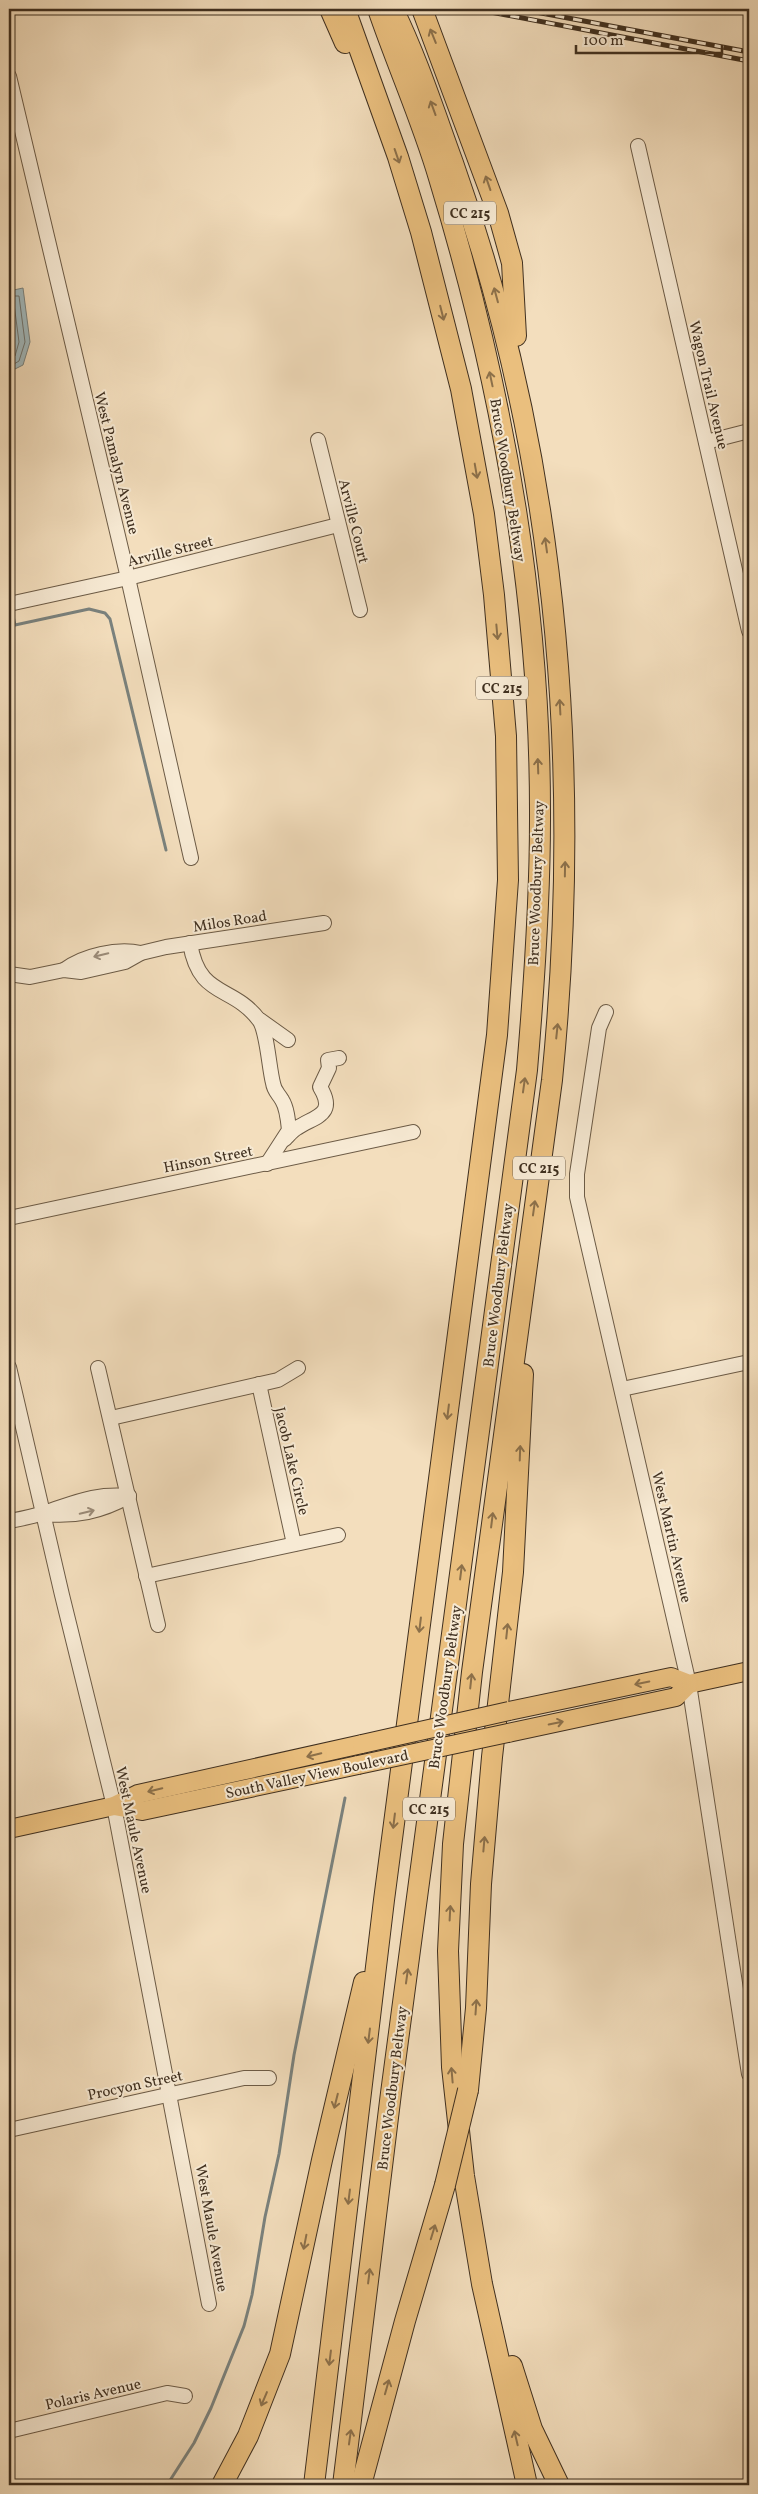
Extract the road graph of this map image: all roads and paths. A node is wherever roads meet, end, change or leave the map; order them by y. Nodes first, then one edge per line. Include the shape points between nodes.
1 (378, 9) edge
2 (393, 9) edge
3 (422, 9) edge
4 (341, 17) edge
5 (398, 40) junction
6 (9, 76) edge
7 (638, 146) dead end
8 (519, 393) junction
9 (749, 431) edge
10 (318, 440) dead end
11 (706, 442) junction
12 (338, 525) junction
13 (128, 578) junction
14 (9, 604) edge
15 (360, 610) dead end
16 (749, 631) edge
17 (191, 858) dead end
18 (324, 923) dead end
19 (190, 944) junction
20 (9, 974) edge
21 (606, 1012) dead end
22 (260, 1020) junction
23 (288, 1040) dead end
24 (339, 1058) dead end
25 (413, 1132) dead end
26 (284, 1139) junction
27 (268, 1164) junction
28 (9, 1218) edge
29 (527, 1257) junction
30 (749, 1362) edge
31 (9, 1367) edge
32 (98, 1368) dead end
33 (298, 1368) dead end
34 (259, 1384) junction
35 (622, 1389) junction
36 (111, 1418) junction
37 (128, 1496) junction
38 (42, 1514) junction
39 (9, 1521) edge
40 (338, 1534) dead end
41 (294, 1544) junction
42 (146, 1576) junction
43 (158, 1626) dead end
44 (749, 1671) edge
45 (689, 1684) junction
46 (114, 1806) junction
47 (9, 1829) edge
48 (384, 1900) junction
49 (749, 2074) edge
50 (268, 2078) dead end
51 (171, 2093) junction
52 (9, 2130) edge
53 (464, 2176) junction
54 (209, 2304) dead end
55 (185, 2396) dead end
56 (9, 2431) edge
57 (222, 2485) edge
58 (314, 2485) edge
59 (343, 2485) edge
60 (361, 2485) edge
61 (527, 2485) edge
62 (559, 2485) edge

1 - 5 highway, Bruce Woodbury Beltway / CC 215
2 - 5 highway, CC 215
8 -> 3 highway via 512,263 496,205
4 -> 48 highway, Bruce Woodbury Beltway / CC 215 via 389,133 421,232 461,389 484,514 506,736 508,880 496,1035
8 -> 5 highway, CC 215 via 492,282 467,203
59 -> 5 highway, Bruce Woodbury Beltway / CC 215 via 392,2084 526,1070 536,940 540,820 530,628 501,423 484,343
6 - 13 street, West Pamalyn Avenue
7 - 11 street, Wagon Trail Avenue
29 -> 8 highway, CC 215 via 560,1004 564,822 557,641 542,515
9 - 11 street
10 - 12 street, Arville Court
11 - 16 street, Wagon Trail Avenue
12 - 13 street, Arville Street
12 - 15 street, Arville Court
13 - 14 street, Arville Street
13 - 17 street, West Pamalyn Avenue
18 - 19 street, Milos Road
19 - 20 street, Milos Road via 141,953 124,950 79,960 64,970 30,977
19 - 22 street via 192,958 206,982 239,1002
21 - 35 street, West Martin Avenue via 599,1028 577,1174 577,1197
22 - 23 street
22 - 26 street via 275,1092 282,1099 288,1122 289,1130
24 - 26 street via 328,1060 329,1068 320,1087 326,1100 323,1113
25 - 27 street, Hinson Street
26 - 27 street
27 - 28 street, Hinson Street
53 -> 29 highway, CC 215 via 452,2066 448,1951 453,1844 473,1662
60 -> 29 highway, bridge via 468,2090 492,1757 516,1528
30 - 35 street
31 - 38 street, West Maule Avenue
32 - 36 street via 106,1409
33 - 34 street via 286,1377
34 - 36 street
34 - 41 street, Jacob Lake Circle
35 - 45 street, West Martin Avenue
36 - 37 street
37 - 38 street via 108,1494 65,1504
37 - 42 street
38 - 39 street
38 - 46 street, West Maule Avenue
40 - 41 street
41 - 42 street
42 - 43 street
44 - 45 main road, South Valley View Boulevard
45 -> 46 main road, South Valley View Boulevard, bridge via 672,1677 509,1711 138,1794
46 -> 45 main road, South Valley View Boulevard, bridge via 142,1811 676,1697
45 - 49 street, West Martin Avenue
46 - 47 main road, South Valley View Boulevard
46 - 51 street, West Maule Avenue
48 -> 57 highway via 280,2354 248,2436
48 -> 58 highway, Bruce Woodbury Beltway / CC 215
50 - 51 street, Procyon Street via 244,2078
51 - 52 street, Procyon Street
51 - 54 street, West Maule Avenue
61 -> 53 highway via 482,2284
53 - 62 highway via 509,2356 532,2429
55 - 56 street, Polaris Avenue via 167,2393

